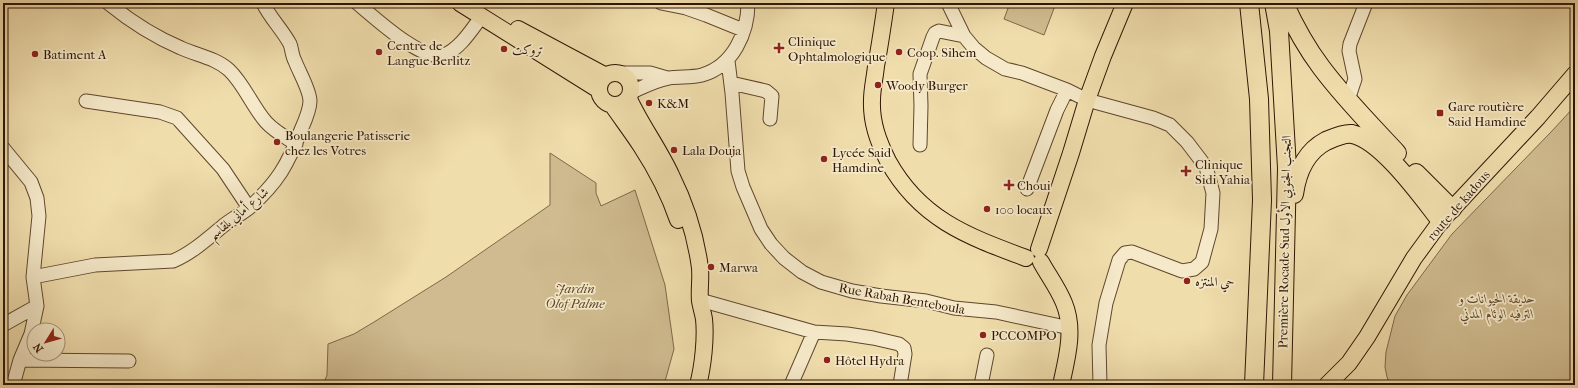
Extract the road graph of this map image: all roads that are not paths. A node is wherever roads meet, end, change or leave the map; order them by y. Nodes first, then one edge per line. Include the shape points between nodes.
1 (108, 3) edge
2 (263, 3) edge
3 (357, 3) edge
4 (460, 3) edge
5 (661, 3) edge
6 (748, 3) edge
7 (886, 3) edge
8 (948, 3) edge
9 (1125, 3) edge
10 (1249, 3) edge
11 (1274, 3) edge
12 (1284, 3) edge
13 (1366, 3) edge
14 (480, 10) edge
15 (745, 26) junction
16 (964, 36) junction
17 (728, 61) junction
18 (1575, 74) edge
19 (611, 75) junction
20 (667, 78) junction
21 (731, 83) junction
22 (599, 90) junction
23 (1067, 90) junction
24 (630, 96) junction
25 (1087, 100) junction
26 (1348, 100) junction
27 (86, 101) dead end
28 (613, 106) junction
29 (770, 119) dead end
30 (296, 144) junction
31 (920, 145) dead end
32 (3, 148) edge
33 (1026, 189) dead end
34 (248, 208) junction
35 (1446, 215) junction
36 (1035, 256) junction
37 (33, 276) junction
38 (1284, 284) junction
39 (700, 300) junction
40 (37, 306) junction
41 (724, 307) junction
42 (704, 319) junction
43 (3, 326) edge
44 (1070, 328) junction
45 (814, 332) junction
46 (987, 355) dead end
47 (20, 360) junction
48 (129, 361) dead end
49 (13, 385) edge
50 (686, 385) edge
51 (698, 385) edge
52 (791, 385) edge
53 (900, 385) edge
54 (981, 385) edge
55 (1060, 385) edge
56 (1100, 385) edge
57 (1254, 385) edge
58 (1282, 385) edge
59 (1327, 385) edge

1 - 30 street via 128,19 157,36 229,70 266,122
2 - 30 street, شارع أماني بلقاسم via 290,44 310,100 307,117
3 - 14 street via 419,51 435,56 451,51 465,38
4 - 14 main road
5 - 15 street
6 - 15 street
7 - 36 main road via 872,106 879,144 893,170 904,186 937,218 992,245
8 - 16 street
9 - 25 main road
10 - 57 highway, Première Rocade Sud التجنب الجنوبي الأول via 1259,99 1262,200
11 - 38 highway, Première Rocade Sud التجنب الجنوبي الأول via 1279,31 1287,168
12 - 26 highway via 1304,41
13 - 26 street via 1350,44 1355,79
14 - 19 main road
14 - 22 main road via 521,42
15 - 17 street via 740,41
16 - 23 street via 986,58 1005,69 1022,72
16 - 31 street via 939,31 933,37 920,74
17 - 20 street via 701,75
17 - 21 street, Rue Rabah Benteboula
18 - 35 main road, route de kadous
19 - 20 street via 650,73
19 - 22 main road via 600,83
19 - 24 main road via 624,76 628,80 632,87
20 - 24 street
21 - 29 street via 766,91 772,96
21 - 44 street, Rue Rabah Benteboula via 738,171 750,206 771,244 802,272 821,282 852,291 926,301 954,308 996,312
22 - 28 main road via 604,101
23 - 25 street
23 - 33 street
24 - 28 main road via 623,104
24 - 39 main road via 637,117 663,158 679,194 700,268
25 - 36 main road
25 - 56 street via 1170,125 1206,167 1213,193 1211,229 1202,262 1194,269 1182,271 1132,252 1125,253 1119,260 1106,302 1099,345
26 - 35 highway via 1420,178
27 - 34 street via 160,112 177,118 223,168
28 - 50 main road via 642,146 654,168 683,236 690,263 694,331 692,362
30 - 34 street, شارع أماني بلقاسم via 272,186
32 - 37 street via 31,182 37,198 39,216
34 - 37 street, شارع أماني بلقاسم via 184,257 173,261 95,265
35 - 38 highway via 1363,138 1350,134 1334,138 1320,144 1307,156 1299,173 1294,192
35 - 59 main road, route de kadous via 1414,258 1349,363
36 - 44 main road via 1064,303
37 - 40 street
38 - 58 highway, Première Rocade Sud التجنب الجنوبي الأول
39 - 41 street
39 - 42 main road
40 - 43 street
40 - 47 street via 31,334
41 - 42 street
41 - 45 street
42 - 51 main road
44 - 55 main road via 1067,357
45 - 52 street
45 - 53 street via 847,334 899,344 904,348 905,354
46 - 54 street
47 - 48 street
47 - 49 street

